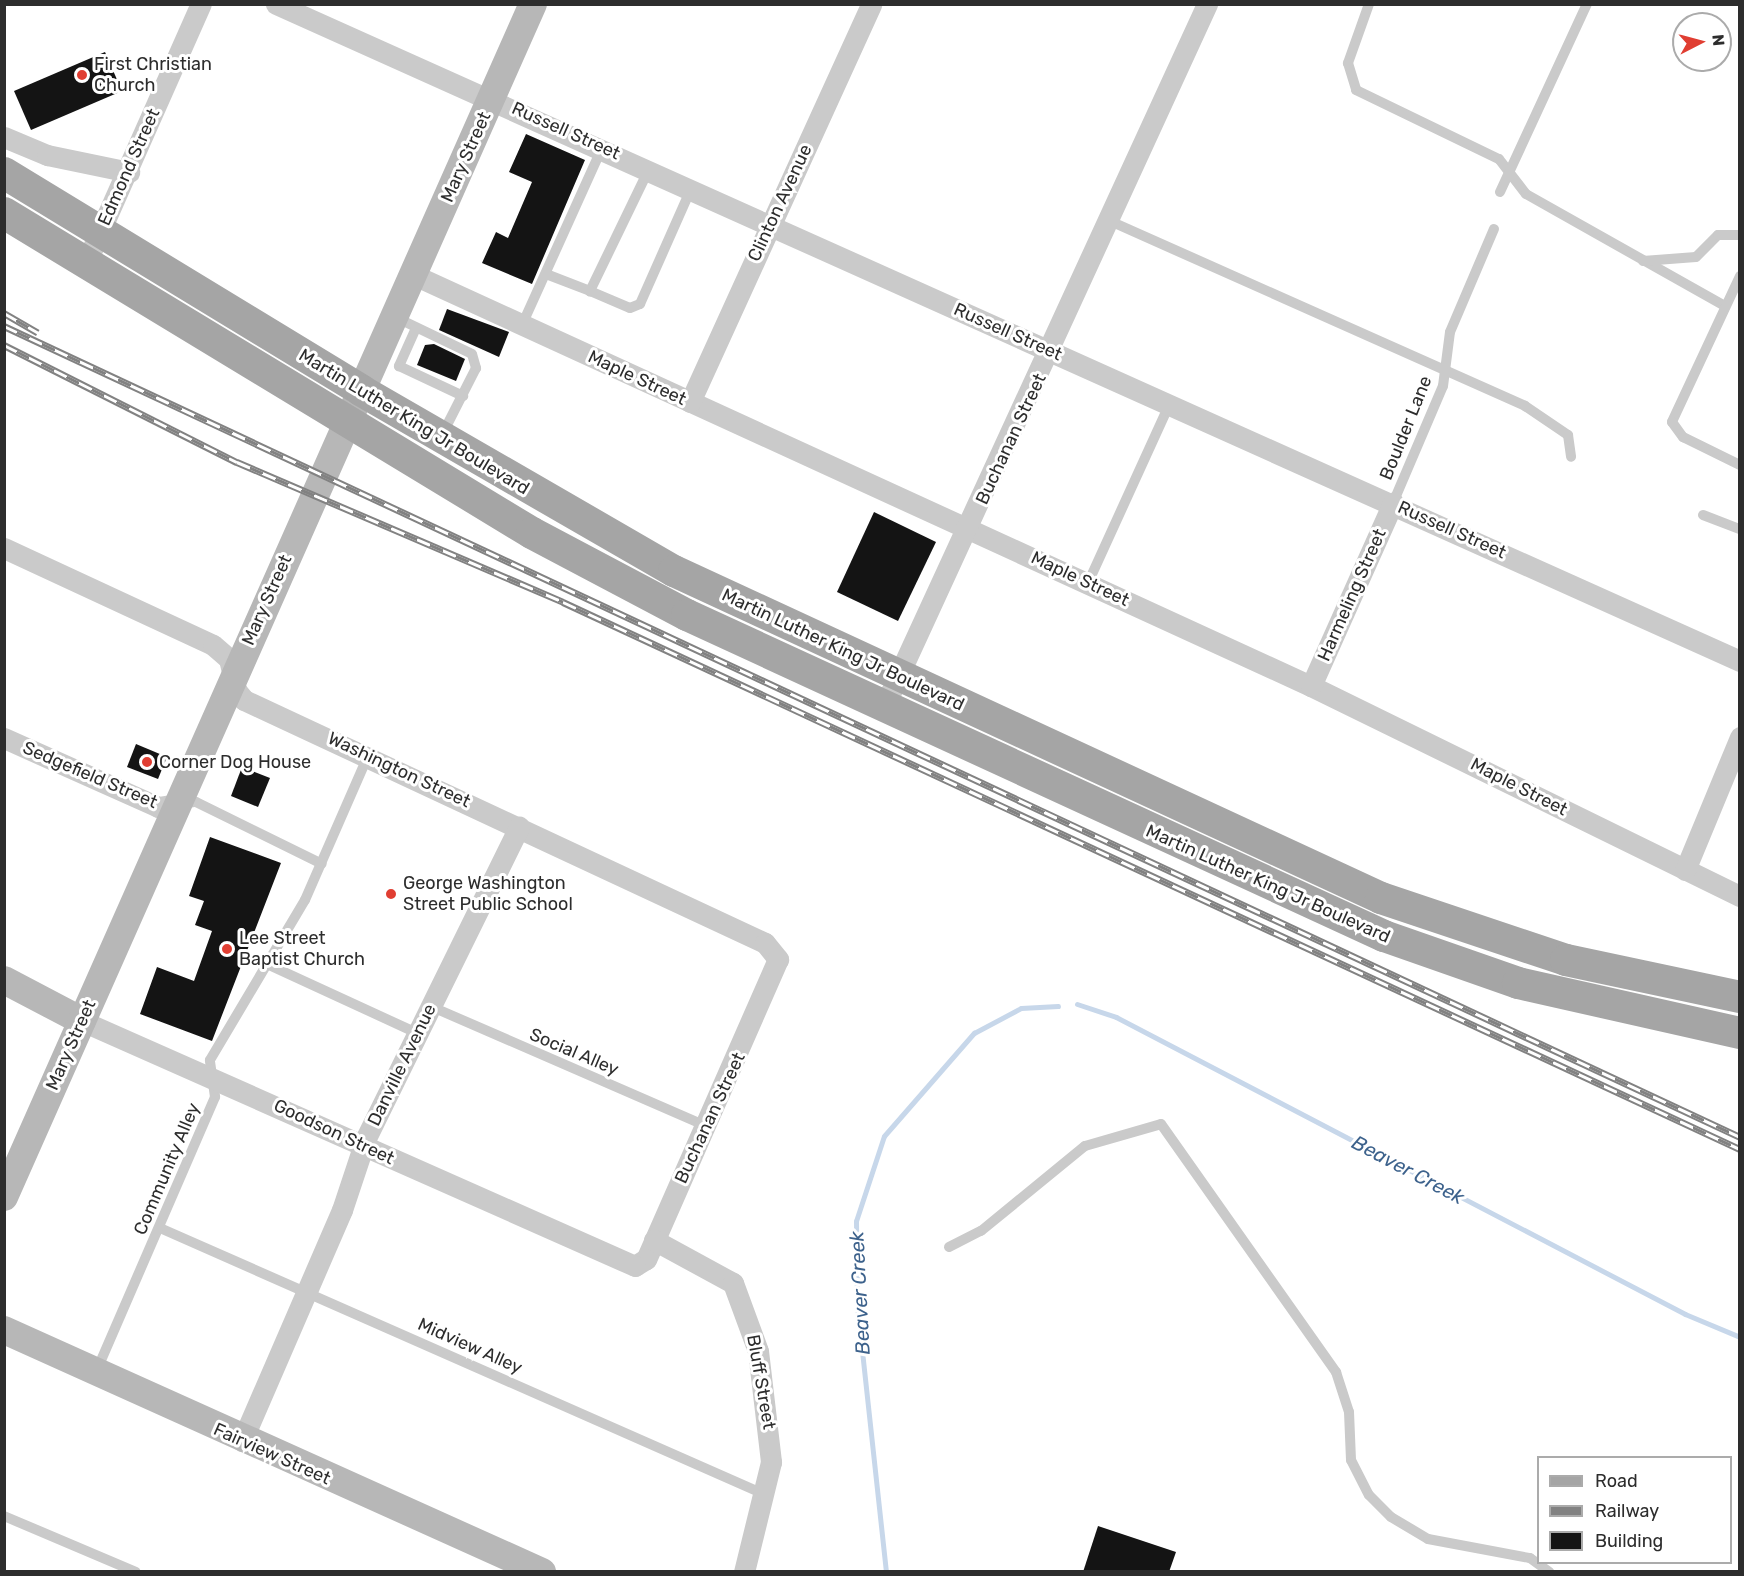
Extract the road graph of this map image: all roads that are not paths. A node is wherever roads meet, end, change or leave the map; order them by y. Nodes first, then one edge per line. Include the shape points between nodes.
1 (201, 4) edge
2 (276, 4) edge
3 (533, 4) edge
4 (871, 4) edge
5 (1207, 4) edge
6 (1369, 4) edge
7 (1587, 4) edge
8 (492, 98) junction
9 (4, 137) edge
10 (602, 148) junction
11 (649, 169) junction
12 (1509, 171) junction
13 (129, 172) junction
14 (4, 173) edge
15 (692, 188) junction
16 (1500, 192) dead end
17 (4, 213) edge
18 (1110, 220) junction
19 (771, 224) junction
20 (1494, 229) dead end
21 (100, 232) junction
22 (1740, 235) edge
23 (1643, 261) junction
24 (86, 263) junction
25 (546, 274) junction
26 (414, 275) junction
27 (1740, 276) edge
28 (590, 291) junction
29 (1723, 305) junction
30 (406, 322) junction
31 (522, 325) junction
32 (1052, 351) junction
33 (1444, 367) junction
34 (362, 392) junction
35 (463, 396) junction
36 (690, 402) junction
37 (1169, 405) junction
38 (348, 422) junction
39 (441, 438) junction
40 (1571, 457) dead end
41 (1740, 465) edge
42 (1393, 503) junction
43 (1703, 515) dead end
44 (969, 528) junction
45 (1740, 529) edge
46 (4, 548) edge
47 (1088, 583) junction
48 (1740, 661) edge
49 (233, 677) junction
50 (901, 677) junction
51 (1311, 686) junction
52 (884, 707) junction
53 (1740, 737) edge
54 (4, 738) edge
55 (368, 756) junction
56 (177, 804) junction
57 (519, 827) junction
58 (322, 864) junction
59 (1685, 870) junction
60 (1740, 896) edge
61 (269, 965) junction
62 (4, 980) edge
63 (765, 995) joint
64 (1740, 997) edge
65 (430, 1006) junction
66 (82, 1021) junction
67 (417, 1033) junction
68 (1740, 1033) edge
69 (212, 1077) junction
70 (706, 1126) junction
71 (364, 1146) junction
72 (8, 1182) edge
73 (160, 1228) junction
74 (654, 1240) junction
75 (949, 1247) dead end
76 (307, 1292) junction
77 (4, 1330) edge
78 (96, 1372) junction
79 (242, 1442) junction
80 (766, 1495) junction
81 (4, 1516) edge
82 (1537, 1563) edge
83 (136, 1572) edge
84 (542, 1572) edge
85 (744, 1572) edge

1 - 13 street, Edmond Street
2 - 8 street, Russell Street
3 - 8 main road, Mary Street
4 - 19 street, Clinton Avenue
5 - 18 street, Buchanan Street
6 - 12 lane via 1348,63 1352,85 1499,159
7 - 12 lane
8 - 10 street, Russell Street
8 - 26 main road, Mary Street
9 - 13 street via 47,155
10 - 11 street, Russell Street
10 - 25 lane
11 - 15 street, Russell Street
11 - 28 lane
12 - 16 lane
12 - 23 lane via 1526,194
13 - 21 street, Edmond Street
14 - 21 main road, Martin Luther King Jr Boulevard
15 - 19 street, Russell Street
15 - 28 lane via 640,304 630,308
17 - 24 main road, Martin Luther King Jr Boulevard
18 - 32 street, Buchanan Street
18 - 33 lane
19 - 32 street, Russell Street
19 - 36 street, Clinton Avenue
20 - 33 lane, Boulder Lane via 1450,332
21 - 24 street, Edmond Street
21 - 34 main road, Martin Luther King Jr Boulevard
22 - 23 lane via 1718,235 1696,257
23 - 29 lane
24 - 38 main road, Martin Luther King Jr Boulevard
25 - 28 lane
25 - 31 lane
26 - 30 main road, Mary Street
26 - 31 street, Maple Street
27 - 29 lane
29 - 41 lane via 1672,422 1683,437
30 - 34 main road, Mary Street
30 - 35 lane via 399,366
30 - 35 lane via 472,354 476,368
31 - 36 street, Maple Street
32 - 37 street, Russell Street
32 - 44 street, Buchanan Street
33 - 40 lane via 1560,427 1570,441
33 - 42 lane, Boulder Lane via 1443,386
34 - 38 main road, Mary Street
34 - 39 main road, Martin Luther King Jr Boulevard
35 - 39 lane
36 - 44 street, Maple Street
37 - 42 street, Russell Street
37 - 47 lane
38 - 49 main road, Mary Street
38 - 52 main road, Martin Luther King Jr Boulevard via 532,533 687,615
39 - 50 main road, Martin Luther King Jr Boulevard via 674,571
42 - 48 street, Russell Street
42 - 51 street, Harmeling Street
43 - 45 lane
44 - 47 street, Maple Street
44 - 50 street, Buchanan Street
46 - 49 street, Washington Street via 213,645 229,659
47 - 51 street, Maple Street
49 - 55 street, Washington Street via 244,700
49 - 56 main road, Mary Street
50 - 52 street, Buchanan Street
50 - 64 main road, Martin Luther King Jr Boulevard via 1381,898 1566,960
51 - 59 street, Maple Street
52 - 68 main road, Martin Luther King Jr Boulevard via 1176,844 1439,957 1623,1010
53 - 59 street
54 - 56 street, Sedgefield Street via 158,807
55 - 57 street, Washington Street
55 - 58 lane, Community Alley
56 - 58 lane via 196,802
56 - 66 main road, Mary Street
57 - 63 street, Washington Street via 776,950 777,966
57 - 65 street, Danville Avenue
58 - 61 lane, Community Alley
59 - 60 street, Maple Street
61 - 67 lane
61 - 69 lane, Community Alley via 210,1060
62 - 66 main road, Goodson Street
63 - 70 street, Buchanan Street
65 - 67 street, Danville Avenue
65 - 70 lane, Social Alley
66 - 69 street, Goodson Street
66 - 72 main road, Mary Street
67 - 71 street, Danville Avenue
69 - 71 street, Goodson Street
69 - 73 lane, Community Alley via 215,1097
70 - 74 street, Buchanan Street
71 - 74 street, Goodson Street via 629,1265 643,1264
71 - 76 street, Danville Avenue
73 - 76 lane, Midview Alley
73 - 78 lane, Community Alley
74 - 80 street, Bluff Street via 724,1276 742,1295 766,1389 771,1438
75 - 82 lane via 981,1231 1085,1146 1161,1124 1336,1372 1349,1412 1351,1460 1369,1495 1390,1517 1428,1539 1530,1558
76 - 79 street, Danville Avenue
76 - 80 lane, Midview Alley
77 - 78 main road, Fairview Street
78 - 79 main road, Fairview Street
79 - 84 main road, Fairview Street
80 - 85 street, Bluff Street
81 - 83 lane

